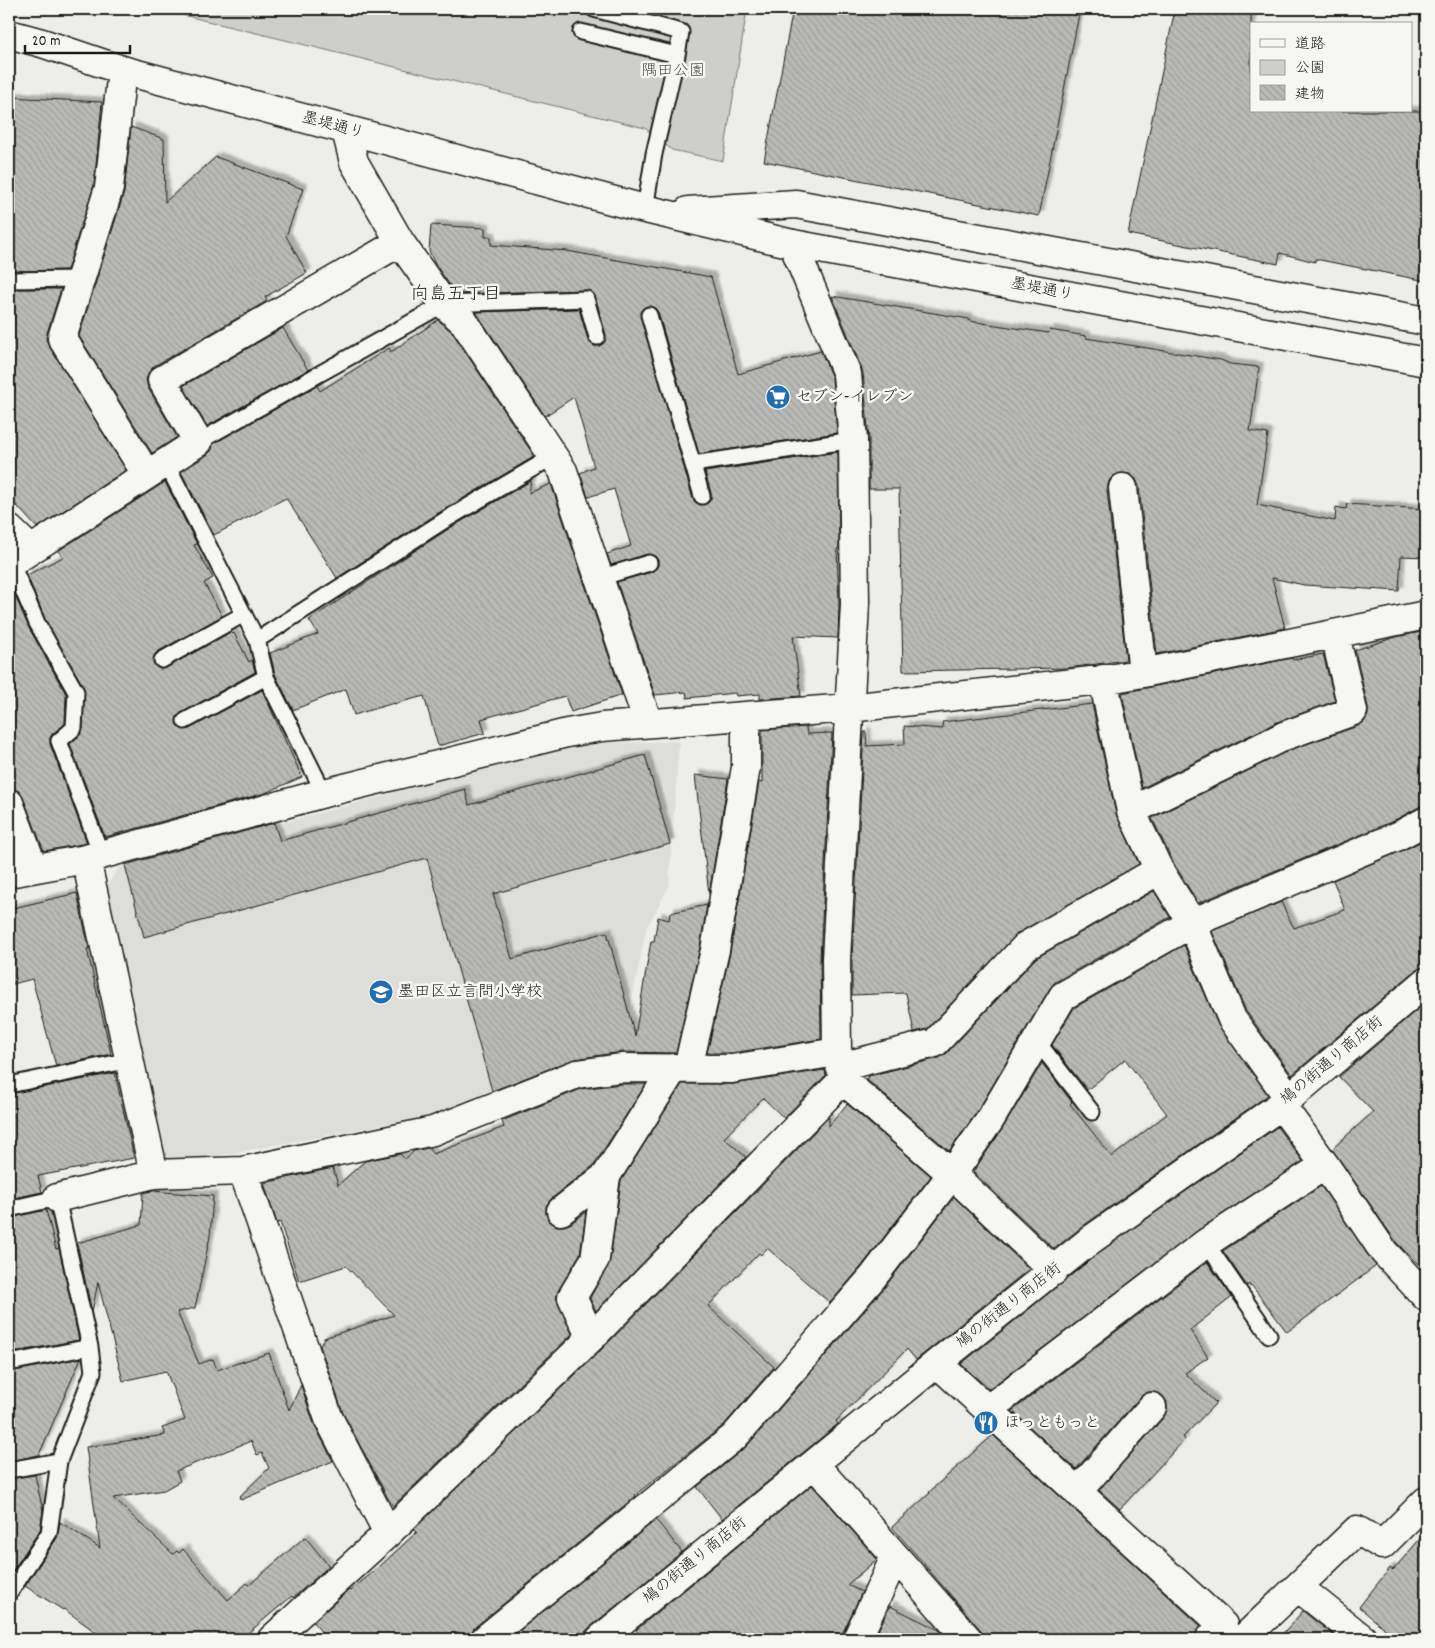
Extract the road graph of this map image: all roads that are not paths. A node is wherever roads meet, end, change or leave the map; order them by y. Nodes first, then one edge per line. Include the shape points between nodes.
1 (594, 9) edge
2 (581, 32) dead end
3 (9, 34) edge
4 (677, 55) junction
5 (122, 70) junction
6 (346, 130) junction
7 (652, 211) junction
8 (400, 242) junction
9 (793, 244) junction
10 (82, 279) junction
11 (9, 280) edge
12 (444, 304) junction
13 (649, 315) dead end
14 (1426, 321) edge
15 (597, 337) dead end
16 (1426, 362) edge
17 (853, 440) junction
18 (198, 442) junction
19 (554, 456) junction
20 (694, 464) junction
21 (156, 469) junction
22 (1123, 488) dead end
23 (702, 496) dead end
24 (9, 529) edge
25 (16, 558) edge
26 (649, 563) dead end
27 (599, 578) junction
28 (244, 614) junction
29 (1426, 615) edge
30 (1335, 635) junction
31 (257, 640) junction
32 (162, 660) dead end
33 (1143, 673) junction
34 (266, 677) junction
35 (1103, 679) junction
36 (849, 708) junction
37 (746, 716) junction
38 (184, 720) dead end
39 (648, 723) junction
40 (324, 793) junction
41 (9, 802) edge
42 (1131, 811) junction
43 (1426, 821) edge
44 (94, 856) junction
45 (21, 870) edge
46 (1159, 870) junction
47 (1192, 922) junction
48 (1426, 982) edge
49 (1037, 1041) junction
50 (130, 1060) junction
51 (840, 1066) junction
52 (681, 1068) junction
53 (9, 1085) edge
54 (1285, 1102) junction
55 (1092, 1112) dead end
56 (1325, 1165) junction
57 (243, 1171) junction
58 (154, 1174) junction
59 (952, 1174) junction
60 (606, 1176) junction
61 (57, 1198) junction
62 (9, 1209) edge
63 (561, 1211) dead end
64 (1206, 1243) junction
65 (1054, 1271) junction
66 (1426, 1297) edge
67 (1269, 1335) dead end
68 (591, 1338) junction
69 (90, 1347) junction
70 (9, 1362) edge
71 (937, 1363) junction
72 (1152, 1407) dead end
73 (987, 1410) junction
74 (59, 1461) junction
75 (814, 1464) junction
76 (9, 1470) edge
77 (1077, 1492) junction
78 (1426, 1501) edge
79 (388, 1532) junction
80 (895, 1557) junction
81 (1298, 1587) junction
82 (9, 1594) edge
83 (616, 1634) edge
84 (285, 1635) edge
85 (1229, 1636) edge
86 (485, 1639) edge
87 (857, 1639) edge
88 (968, 1639) edge
89 (1363, 1639) edge

1 - 4 lane via 681,32
2 - 4 lane
3 - 5 street, 墨堤通り
4 - 7 lane via 654,154
5 - 6 street, 墨堤通り
5 - 10 street via 109,188
6 - 7 street, 墨堤通り
6 - 8 street via 354,162
7 - 9 street, 墨堤通り
7 - 14 street, 墨堤通り via 796,204
8 - 12 street
8 - 18 street via 162,380
9 - 16 street, 墨堤通り
9 - 17 street via 847,374
10 - 11 lane
10 - 21 street via 62,338
12 - 15 lane via 586,299
12 - 18 lane
12 - 19 street via 464,322
13 - 20 lane
17 - 20 lane
17 - 36 street via 855,604
18 - 21 street
19 - 27 street via 563,471
19 - 31 lane via 445,520
20 - 23 lane
21 - 25 street
21 - 28 lane
22 - 33 street
24 - 25 street
25 - 44 lane via 37,623 76,692 74,728 59,741
26 - 27 lane
27 - 39 street
28 - 31 lane
28 - 32 lane
29 - 30 street
30 - 33 street
30 - 42 street via 1353,711 1284,736
31 - 34 lane
33 - 35 street
34 - 38 lane
34 - 40 lane
35 - 36 street
35 - 42 street
36 - 37 street
36 - 51 street via 836,959
37 - 39 street
37 - 52 street via 746,767 715,950
39 - 40 street via 602,726 567,733
40 - 44 street
41 - 45 street
42 - 46 street
43 - 47 street via 1398,836
44 - 45 street
44 - 50 street
46 - 47 street
46 - 51 street via 1026,946 935,1042
47 - 49 street via 1063,996
47 - 54 street via 1232,1019
48 - 54 street, 鳩の街通り商店街
49 - 55 lane
49 - 59 street via 990,1120
50 - 53 lane
50 - 58 street
51 - 52 street
51 - 59 street
51 - 68 street
52 - 57 street via 621,1068 577,1074 433,1131
52 - 60 street
54 - 56 street
54 - 65 street, 鳩の街通り商店街 via 1092,1239
56 - 64 street
56 - 66 street via 1384,1252
57 - 58 street
57 - 79 street via 329,1419
58 - 61 street
59 - 65 street
59 - 86 street via 873,1277 735,1436
60 - 63 street
60 - 68 street via 595,1259 572,1297
61 - 62 lane
61 - 69 lane
64 - 67 lane
64 - 73 street
65 - 71 street, 鳩の街通り商店街
68 - 79 street
69 - 70 lane
69 - 74 lane via 93,1372
71 - 73 street
71 - 75 street, 鳩の街通り商店街
72 - 77 street
73 - 77 street
74 - 76 lane
74 - 82 lane via 49,1533
75 - 80 street
75 - 83 street, 鳩の街通り商店街
77 - 85 street
78 - 81 street via 1382,1545 1357,1530
79 - 84 street
80 - 87 street
80 - 88 street
81 - 85 street
81 - 89 street

